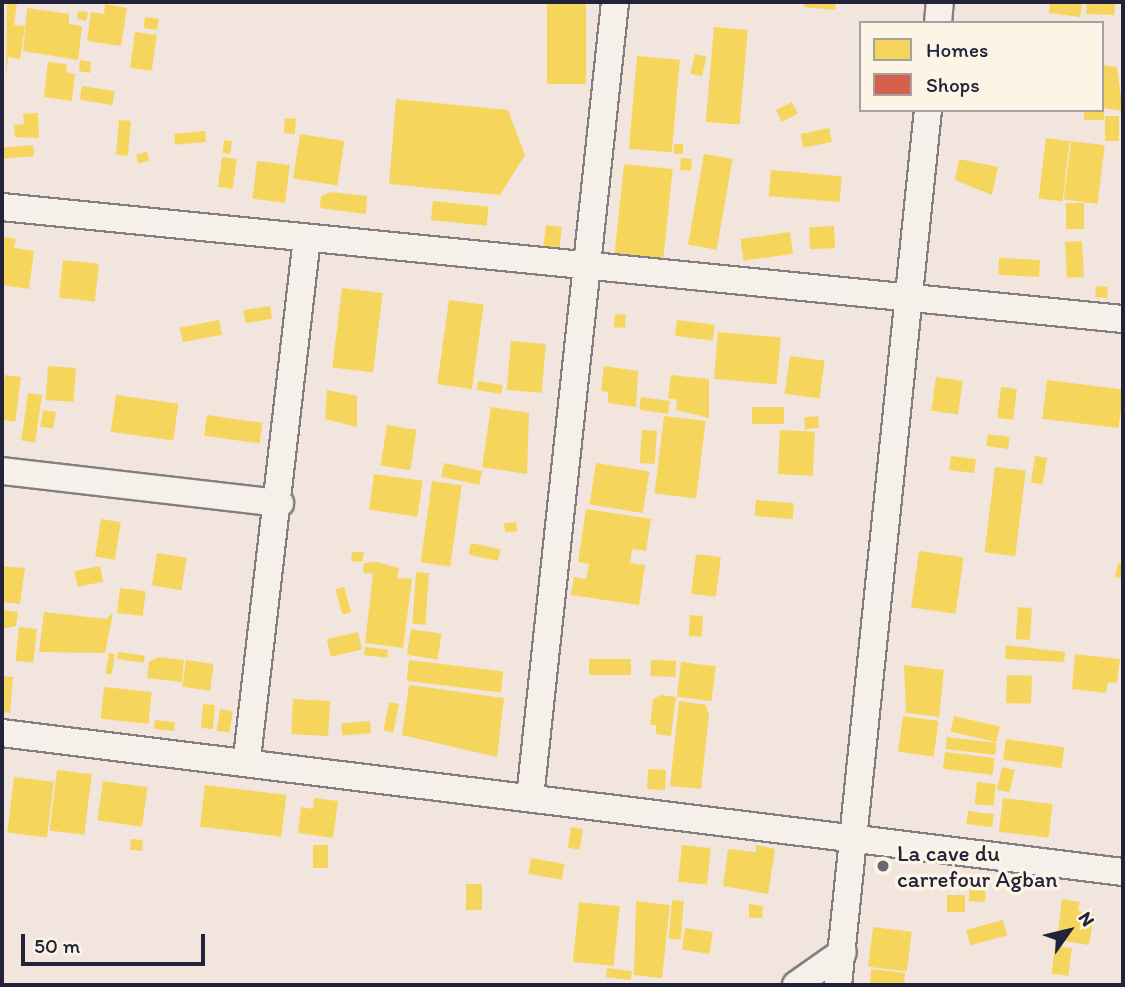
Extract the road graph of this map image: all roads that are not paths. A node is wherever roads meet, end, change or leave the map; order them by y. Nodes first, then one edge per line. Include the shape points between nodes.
1 (615, 2) edge
2 (940, 2) edge
3 (938, 21) edge
4 (928, 112) edge
5 (2, 207) edge
6 (307, 238) junction
7 (589, 269) junction
8 (908, 297) junction
9 (1123, 319) edge
10 (2, 471) edge
11 (280, 503) junction
12 (2, 733) edge
13 (247, 758) junction
14 (530, 798) junction
15 (857, 837) junction
16 (1123, 872) edge
17 (842, 952) junction
18 (839, 984) edge
19 (796, 985) edge

1 - 7 street
2 - 3 street
4 - 8 street
5 - 6 street
6 - 7 street
6 - 11 street
7 - 8 street
7 - 14 street
8 - 9 street
8 - 15 street
10 - 11 street
11 - 13 street
12 - 13 street
13 - 14 street
14 - 15 street
15 - 16 street
15 - 17 street
17 - 18 street
17 - 19 street

